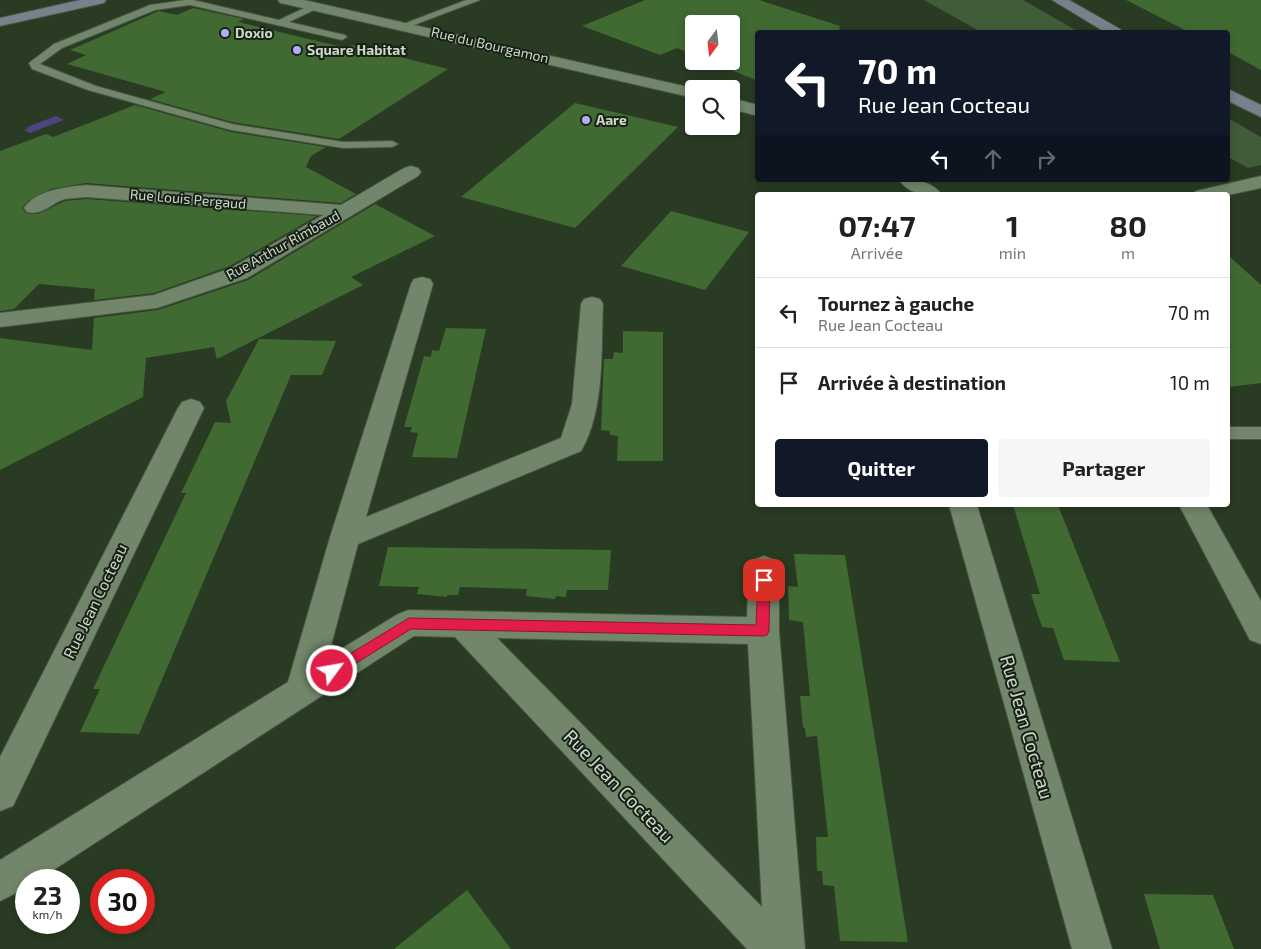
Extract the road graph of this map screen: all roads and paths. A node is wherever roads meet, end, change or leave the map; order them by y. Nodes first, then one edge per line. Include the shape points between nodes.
1 (67, 0) edge
2 (99, 0) edge
3 (285, 0) edge
4 (475, 0) edge
5 (1059, 0) edge
6 (315, 6) junction
7 (0, 16) edge
8 (0, 22) edge
9 (280, 23) junction
10 (403, 26) junction
11 (1112, 30) edge
12 (342, 37) dead end
13 (685, 91) edge
14 (1230, 95) edge
15 (740, 105) edge
16 (755, 109) edge
17 (1261, 112) edge
18 (392, 144) dead end
19 (411, 172) dead end
20 (912, 182) edge
21 (1261, 182) edge
22 (927, 192) edge
23 (1216, 192) edge
24 (34, 208) dead end
25 (345, 211) junction
26 (422, 284) dead end
27 (592, 304) dead end
28 (0, 320) edge
29 (191, 408) dead end
30 (1230, 433) edge
31 (1261, 433) edge
32 (964, 507) edge
33 (1194, 507) edge
34 (345, 537) junction
35 (764, 568) dead end
36 (1257, 617) edge
37 (463, 624) junction
38 (763, 631) junction
39 (302, 690) junction
40 (0, 794) edge
41 (0, 882) edge
42 (775, 949) edge
43 (785, 949) edge
44 (1092, 949) edge

1 - 7 main road
2 - 8 main road
3 - 6 street, Rue du Bourgamon
4 - 10 lane
5 - 11 main road
6 - 9 lane
6 - 10 street, Rue du Bourgamon
9 - 12 lane
9 - 18 lane via 190,2 153,7 58,46 34,63 36,67 92,88 231,127 343,145
10 - 13 street, Rue du Bourgamon
14 - 17 main road
15 - 16 street
19 - 25 street, Rue Arthur Rimbaud
20 - 22 street
21 - 23 street
24 - 25 street, Rue Louis Pergaud via 59,194 86,191
25 - 28 street, Rue Arthur Rimbaud via 239,272 157,302
26 - 34 street
27 - 34 street via 585,404 572,444
29 - 40 street, Rue Jean Cocteau
30 - 31 lane
32 - 44 street, Rue Jean Cocteau
33 - 36 street
34 - 39 street
35 - 38 street
37 - 38 street
37 - 39 street via 409,624
37 - 42 street, Rue Jean Cocteau
38 - 43 street
39 - 41 street

